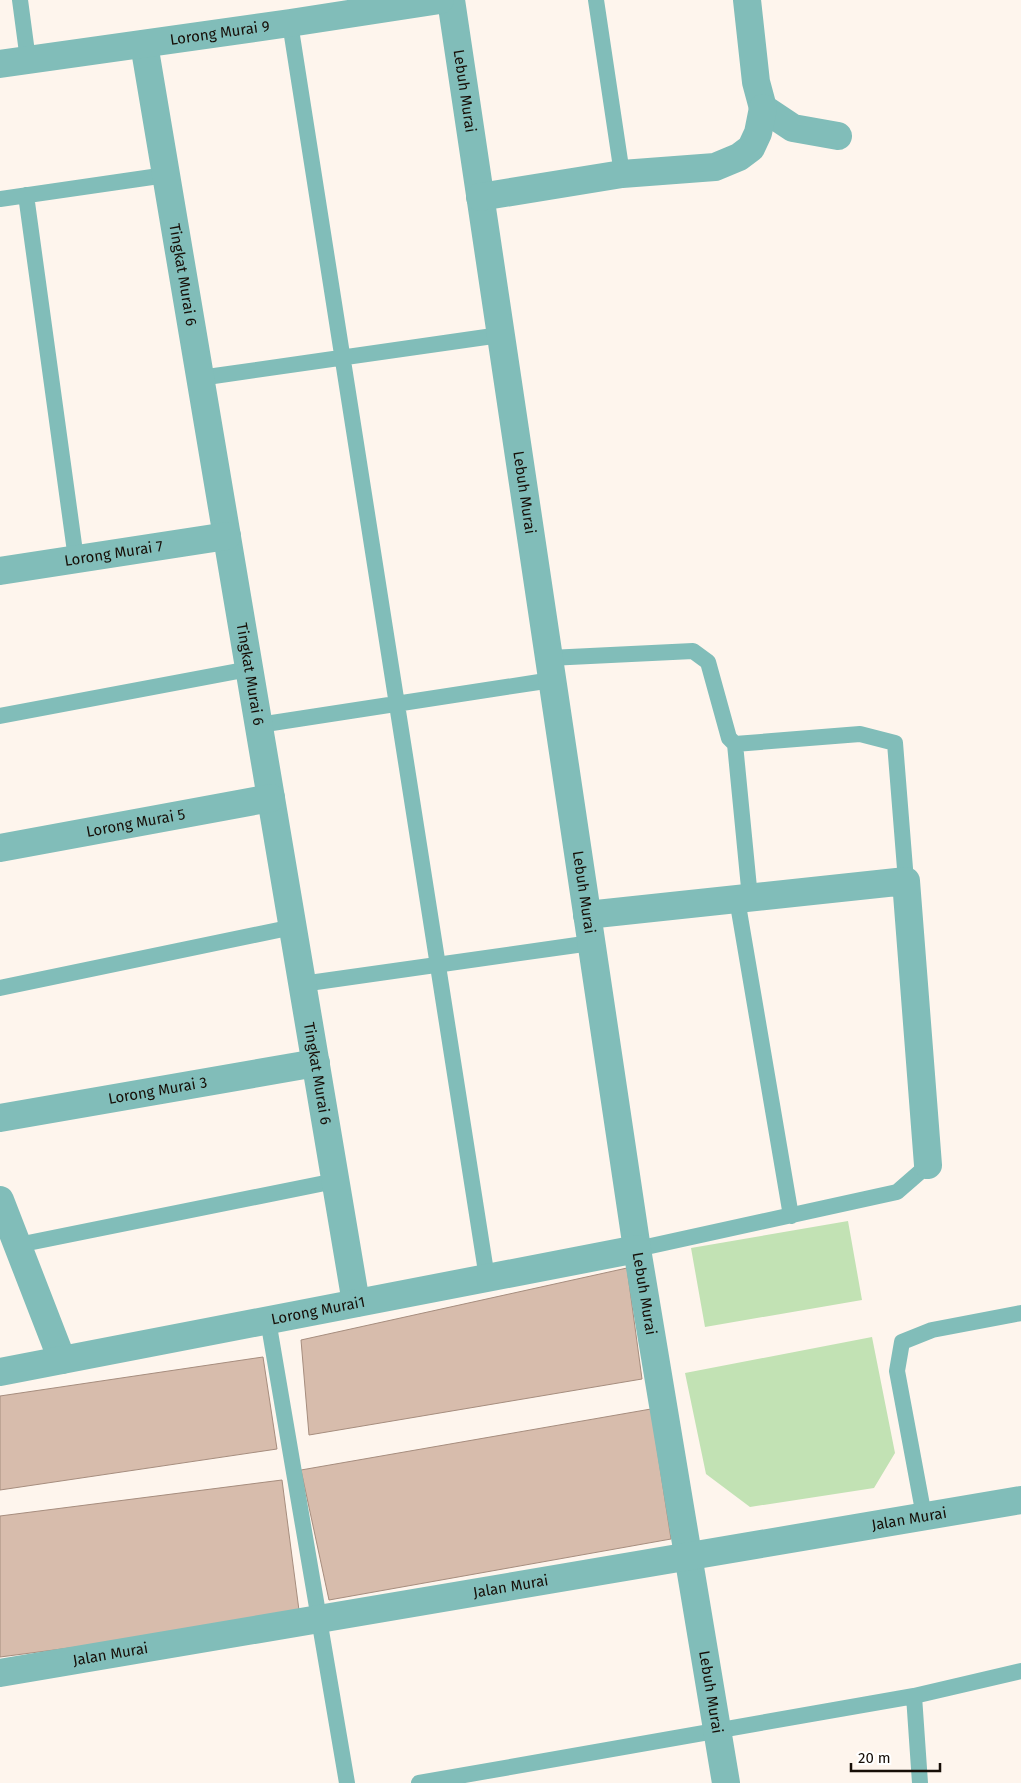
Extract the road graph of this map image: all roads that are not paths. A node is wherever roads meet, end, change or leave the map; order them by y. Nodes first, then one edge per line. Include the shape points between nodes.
1 (20, 0) edge
2 (440, 0) edge
3 (451, 0) edge
4 (596, 0) edge
5 (747, 0) edge
6 (290, 23) junction
7 (144, 44) junction
8 (28, 60) junction
9 (0, 64) edge
10 (763, 108) junction
11 (838, 136) dead end
12 (622, 174) junction
13 (166, 175) junction
14 (26, 195) junction
15 (480, 197) junction
16 (0, 199) edge
17 (500, 335) junction
18 (343, 357) junction
19 (200, 378) junction
20 (226, 536) junction
21 (76, 559) junction
22 (0, 571) edge
23 (249, 669) junction
24 (550, 669) junction
25 (397, 704) junction
26 (0, 716) edge
27 (259, 725) junction
28 (735, 744) junction
29 (271, 798) junction
30 (0, 848) edge
31 (906, 881) junction
32 (743, 898) junction
33 (587, 915) junction
34 (293, 928) junction
35 (591, 944) junction
36 (438, 965) junction
37 (302, 984) junction
38 (0, 988) edge
39 (316, 1063) junction
40 (0, 1118) edge
41 (928, 1164) joint
42 (335, 1181) junction
43 (0, 1200) edge
44 (791, 1216) junction
45 (18, 1245) junction
46 (636, 1249) junction
47 (487, 1278) junction
48 (356, 1303) junction
49 (1021, 1313) edge
50 (268, 1320) junction
51 (62, 1360) junction
52 (0, 1372) edge
53 (1021, 1500) edge
54 (924, 1516) junction
55 (688, 1556) junction
56 (319, 1619) junction
57 (1021, 1671) edge
58 (0, 1673) edge
59 (914, 1696) junction
60 (717, 1731) junction
61 (348, 1783) edge
62 (419, 1783) edge
63 (726, 1783) edge
64 (920, 1783) edge

1 - 8 lane
2 - 6 street, Lorong Murai 9
3 - 15 street, Lebuh Murai
4 - 12 lane
5 - 10 street via 756,82
6 - 7 street, Lorong Murai 9
6 - 18 lane
7 - 8 street, Lorong Murai 9
7 - 13 street, Tingkat Murai 6
8 - 9 street, Lorong Murai 9
10 - 11 street via 793,128
10 - 12 street via 751,148 740,157 715,167
12 - 15 street
13 - 14 lane
13 - 19 street, Tingkat Murai 6
14 - 16 lane
14 - 21 lane
15 - 17 street, Lebuh Murai
17 - 18 lane
17 - 24 street, Lebuh Murai
18 - 19 lane
18 - 25 lane
19 - 20 street, Tingkat Murai 6
20 - 21 street, Lorong Murai 7
20 - 23 street, Tingkat Murai 6
21 - 22 street, Lorong Murai 7
23 - 26 lane
23 - 27 street, Tingkat Murai 6
24 - 25 lane
24 - 28 lane via 694,651 708,662 728,738
24 - 33 street, Lebuh Murai
25 - 27 lane
25 - 36 lane
27 - 29 street, Tingkat Murai 6
28 - 31 lane via 860,734 895,743
28 - 32 lane
29 - 30 street, Lorong Murai 5
29 - 34 street, Tingkat Murai 6
31 - 32 street
31 - 41 street
32 - 33 street
32 - 44 lane
33 - 35 street, Lebuh Murai
34 - 37 street, Tingkat Murai 6
34 - 38 lane
35 - 36 lane
35 - 46 street, Lebuh Murai
36 - 37 lane
36 - 47 lane
37 - 39 street, Tingkat Murai 6
39 - 40 street, Lorong Murai 3
39 - 42 street, Tingkat Murai 6
41 - 44 lane via 897,1192
42 - 45 lane
42 - 48 street, Tingkat Murai 6
43 - 45 street
44 - 46 lane
45 - 51 street
46 - 47 street, Lorong Murai1
46 - 55 street, Lebuh Murai
47 - 48 street, Lorong Murai1
48 - 50 street, Lorong Murai1
49 - 54 lane via 932,1330 902,1342 897,1372
50 - 51 street, Lorong Murai1
50 - 56 lane
51 - 52 street, Lorong Murai1
53 - 54 street, Jalan Murai
54 - 55 street, Jalan Murai
55 - 56 street, Jalan Murai
55 - 60 street, Lebuh Murai
56 - 58 street, Jalan Murai
56 - 61 lane
57 - 59 lane
59 - 60 lane
59 - 64 lane
60 - 62 lane
60 - 63 street, Lebuh Murai

